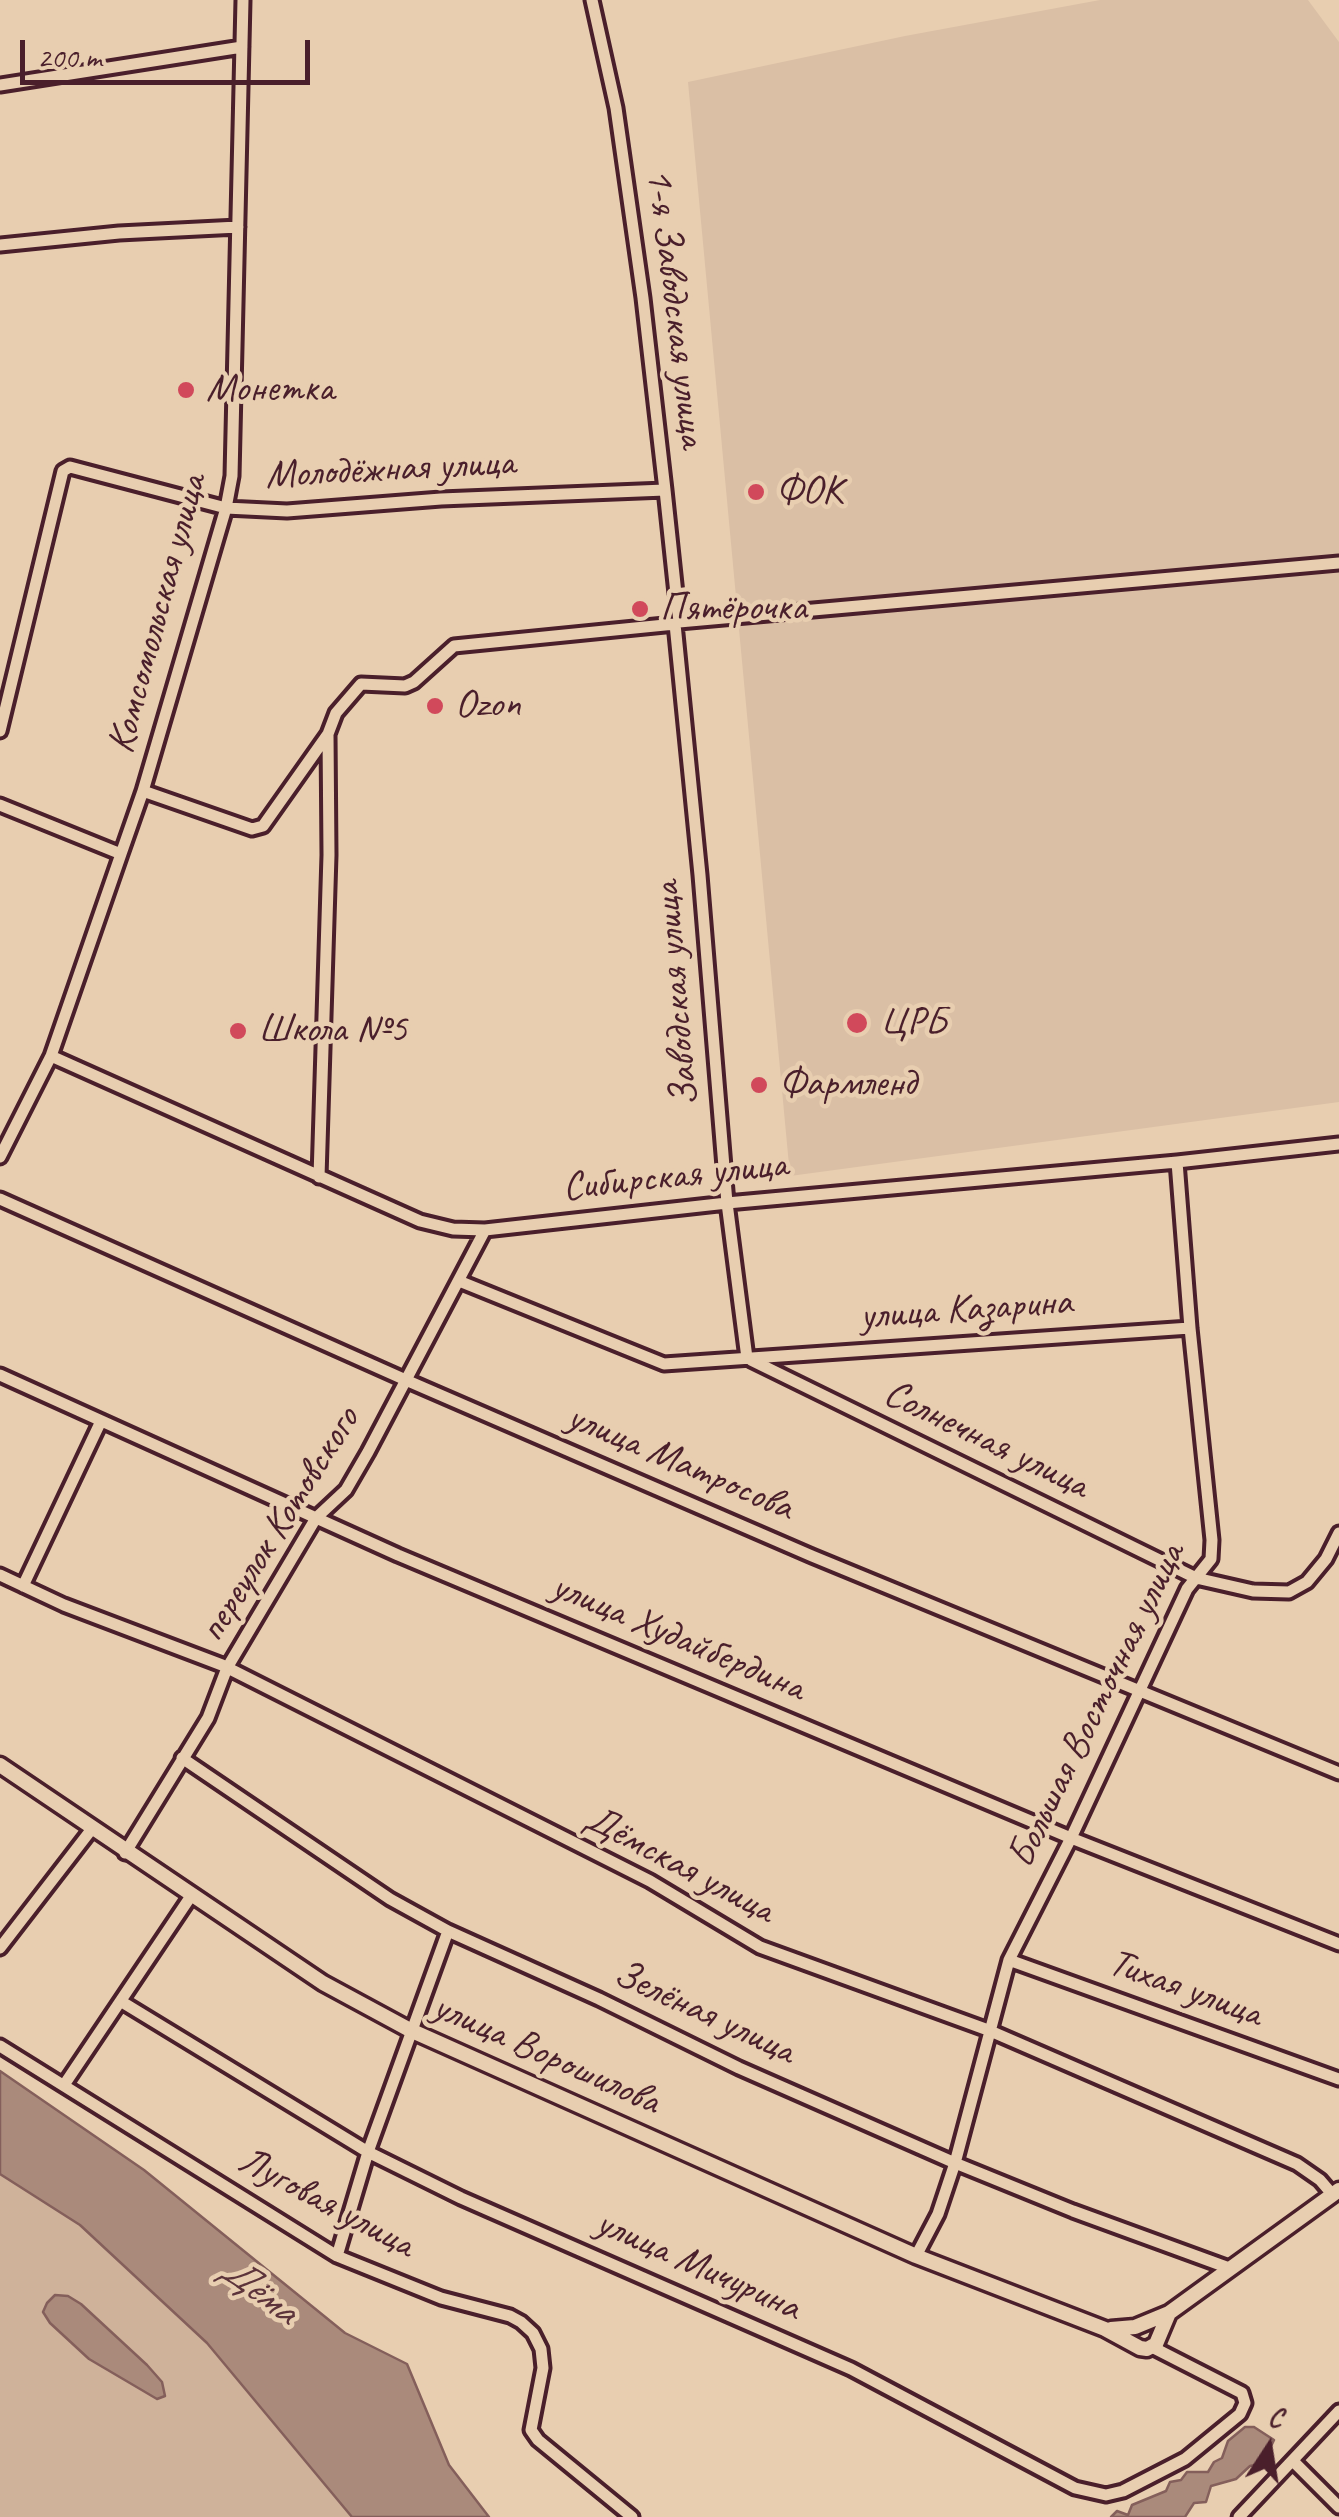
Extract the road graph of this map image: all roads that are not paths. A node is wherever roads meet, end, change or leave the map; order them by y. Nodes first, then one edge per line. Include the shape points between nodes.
1 (243, 0) edge
2 (592, 0) edge
3 (242, 48) junction
4 (0, 84) edge
5 (238, 227) junction
6 (0, 245) edge
7 (666, 490) junction
8 (226, 508) junction
9 (1339, 563) edge
10 (677, 623) junction
11 (0, 732) edge
12 (328, 734) junction
13 (143, 791) junction
14 (0, 804) edge
15 (121, 854) junction
16 (50, 1056) junction
17 (1339, 1144) edge
18 (0, 1157) edge
19 (1178, 1162) junction
20 (319, 1177) junction
21 (0, 1199) edge
22 (728, 1203) junction
23 (485, 1230) junction
24 (459, 1281) junction
25 (1190, 1328) junction
26 (747, 1358) junction
27 (0, 1375) edge
28 (408, 1381) junction
29 (102, 1421) junction
30 (316, 1518) junction
31 (1339, 1533) edge
32 (0, 1575) edge
33 (1196, 1578) junction
34 (23, 1586) junction
35 (227, 1668) junction
36 (1140, 1690) junction
37 (182, 1758) junction
38 (0, 1766) edge
39 (1339, 1774) edge
40 (91, 1830) junction
41 (1070, 1838) junction
42 (126, 1852) junction
43 (191, 1896) junction
44 (448, 1931) junction
45 (1339, 1944) edge
46 (0, 1948) edge
47 (1008, 1960) junction
48 (122, 2002) junction
49 (410, 2030) junction
50 (988, 2030) junction
51 (0, 2046) edge
52 (1339, 2080) edge
53 (64, 2085) junction
54 (368, 2152) junction
55 (955, 2163) junction
56 (1336, 2192) edge
57 (337, 2256) junction
58 (916, 2256) junction
59 (1229, 2268) junction
60 (1169, 2313) junction
61 (1138, 2330) junction
62 (1156, 2340) junction
63 (1339, 2411) edge
64 (1293, 2461) junction
65 (1339, 2507) edge
66 (632, 2517) edge
67 (1239, 2517) edge

1 - 3 street, Комсомольская улица
2 - 7 street, 1-я Заводская улица via 616,108
3 - 4 street
3 - 5 street, Комсомольская улица
5 - 6 street
5 - 8 street, Комсомольская улица
7 - 8 street, Молодёжная улица via 318,510
7 - 10 street, 1-я Заводская улица
8 - 11 street, Молодёжная улица via 63,470
8 - 13 street, Комсомольская улица
9 - 10 street
10 - 12 street via 454,646 406,686 361,684
10 - 22 street, Заводская улица
12 - 13 street via 264,826 252,829
12 - 20 street
13 - 15 street, Комсомольская улица
14 - 15 street
15 - 16 street, Комсомольская улица
16 - 18 street, Комсомольская улица
16 - 20 street, Сибирская улица
17 - 19 street, Сибирская улица
19 - 22 street, Сибирская улица
19 - 25 street, Большая Восточная улица
20 - 23 street, Сибирская улица via 420,1221
21 - 28 street, улица Матросова
22 - 23 street, Сибирская улица
22 - 26 street, Заводская улица
23 - 24 street, переулок Котовского
24 - 26 street, улица Казарина via 664,1364
24 - 28 street, переулок Котовского
25 - 26 street, улица Казарина
25 - 33 street, Большая Восточная улица via 1212,1540 1211,1559
26 - 33 street, Солнечная улица
27 - 29 street, улица Худайбердина
28 - 30 street, переулок Котовского via 346,1490
28 - 36 street, улица Матросова
29 - 30 street, улица Худайбердина
29 - 34 street
30 - 35 street, переулок Котовского
30 - 41 street, улица Худайбердина
31 - 33 street, Солнечная улица via 1308,1582 1289,1592
32 - 34 street, Дёмская улица
33 - 36 street, Большая Восточная улица
34 - 35 street, Дёмская улица
35 - 37 street, переулок Котовского via 208,1718
35 - 50 street, Дёмская улица via 650,1882 760,1948
36 - 39 street, улица Матросова
36 - 41 street, Большая Восточная улица
37 - 42 street, переулок Котовского
37 - 44 street, Зелёная улица
38 - 40 street, улица Ворошилова
40 - 42 street, улица Ворошилова
40 - 46 street
41 - 45 street, улица Худайбердина
41 - 47 street, Большая Восточная улица
42 - 43 street, улица Ворошилова
43 - 48 street
43 - 49 street, улица Ворошилова via 322,1983
44 - 49 street
44 - 55 street, Зелёная улица
47 - 50 street, Большая Восточная улица
47 - 52 street, Тихая улица
48 - 53 street
48 - 54 street, улица Мичурина
49 - 54 street
49 - 58 street, улица Ворошилова
50 - 55 street, Большая Восточная улица
50 - 56 street, Дёмская улица via 1297,2164
51 - 53 street, Луговая улица
53 - 57 street, Луговая улица
54 - 57 street
54 - 62 street, улица Мичурина via 850,2369 1090,2494 1123,2490 1185,2459 1240,2414 1242,2393
55 - 58 street, Большая Восточная улица
55 - 59 street, Зелёная улица
56 - 59 street, улица Ворошилова
57 - 66 street, Луговая улица via 441,2298 510,2316 533,2332 544,2368 532,2430
58 - 61 street, улица Ворошилова via 1105,2329
59 - 60 street, улица Ворошилова
60 - 61 street, улица Ворошилова
60 - 62 street, улица Ворошилова
61 - 62 street via 1154,2324
61 - 62 street via 1142,2348
63 - 64 street
64 - 65 street
64 - 67 street

